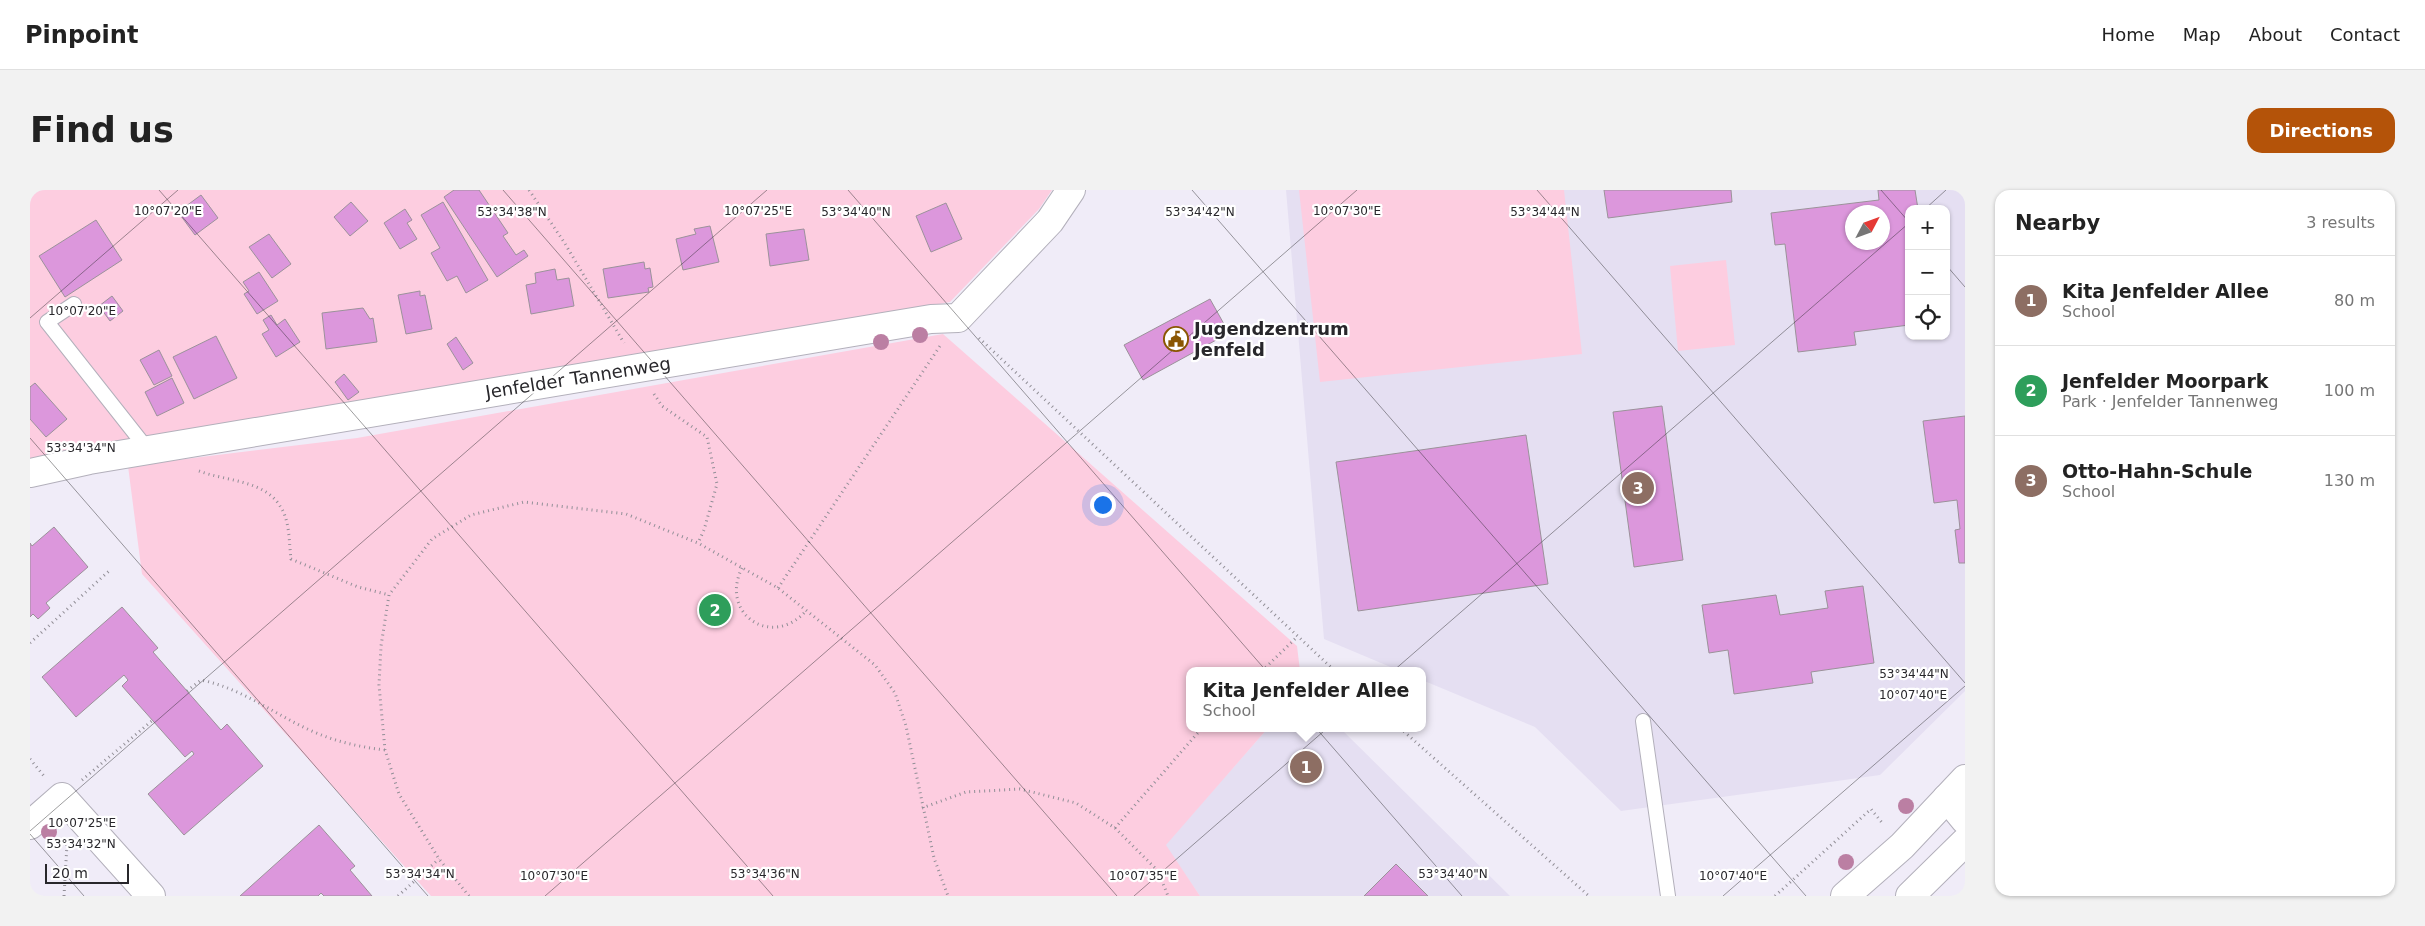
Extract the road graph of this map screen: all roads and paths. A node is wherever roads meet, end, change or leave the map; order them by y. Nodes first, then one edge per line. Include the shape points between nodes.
1 (1071, 190) edge
2 (74, 304) dead end
3 (958, 318) junction
4 (176, 446) junction
5 (148, 450) junction
6 (30, 473) edge
7 (742, 568) junction
8 (109, 571) dead end
9 (778, 588) junction
10 (389, 595) junction
11 (806, 611) junction
12 (1297, 637) junction
13 (30, 643) edge
14 (1266, 667) edge
15 (1331, 667) edge
16 (187, 691) dead end
17 (153, 720) dead end
18 (1643, 721) dead end
19 (1199, 732) edge
20 (1404, 732) edge
21 (385, 750) junction
22 (1965, 779) edge
23 (62, 797) junction
24 (1946, 798) junction
25 (922, 808) junction
26 (1965, 820) edge
27 (86, 824) junction
28 (30, 825) edge
29 (1115, 828) junction
30 (1887, 829) dead end
31 (1965, 842) edge
32 (439, 858) junction
33 (1965, 891) edge
34 (64, 896) edge
35 (151, 896) edge
36 (398, 896) edge
37 (469, 896) edge
38 (948, 896) edge
39 (1168, 896) edge
40 (1589, 896) edge
41 (1668, 896) edge
42 (1775, 896) edge
43 (1845, 896) edge
44 (1910, 896) edge
45 (1959, 896) edge

1 - 3 street via 1050,221
2 - 5 lane via 47,322
3 - 4 street, Jenfelder Tannenweg via 931,319
3 - 9 path
3 - 12 path
4 - 5 street, Jenfelder Tannenweg
4 - 10 path via 192,469 262,489 281,506 291,559 358,587
5 - 6 street, Jenfelder Tannenweg
7 - 9 path
7 - 10 path via 698,543 626,514 524,502 471,516 432,539
7 - 11 path via 735,586 736,596 745,615 754,622 778,628 799,619
8 - 13 path
9 - 11 path
10 - 21 path via 379,685
11 - 25 path via 875,665 894,693 906,726
12 - 14 path
12 - 15 path
16 - 21 path via 201,680 226,686 313,732 355,747
17 - 23 path
18 - 41 lane
19 - 29 path
20 - 40 path
21 - 32 path via 399,794
22 - 24 street
23 - 27 street
23 - 28 street
24 - 26 street
24 - 43 street via 1902,846
25 - 29 path via 966,792 1020,789 1076,803
25 - 38 path via 934,858
27 - 34 path via 67,843
27 - 35 street
29 - 39 path via 1158,871
30 - 42 path via 1871,809
31 - 44 street
32 - 36 path
32 - 37 path
33 - 45 path

